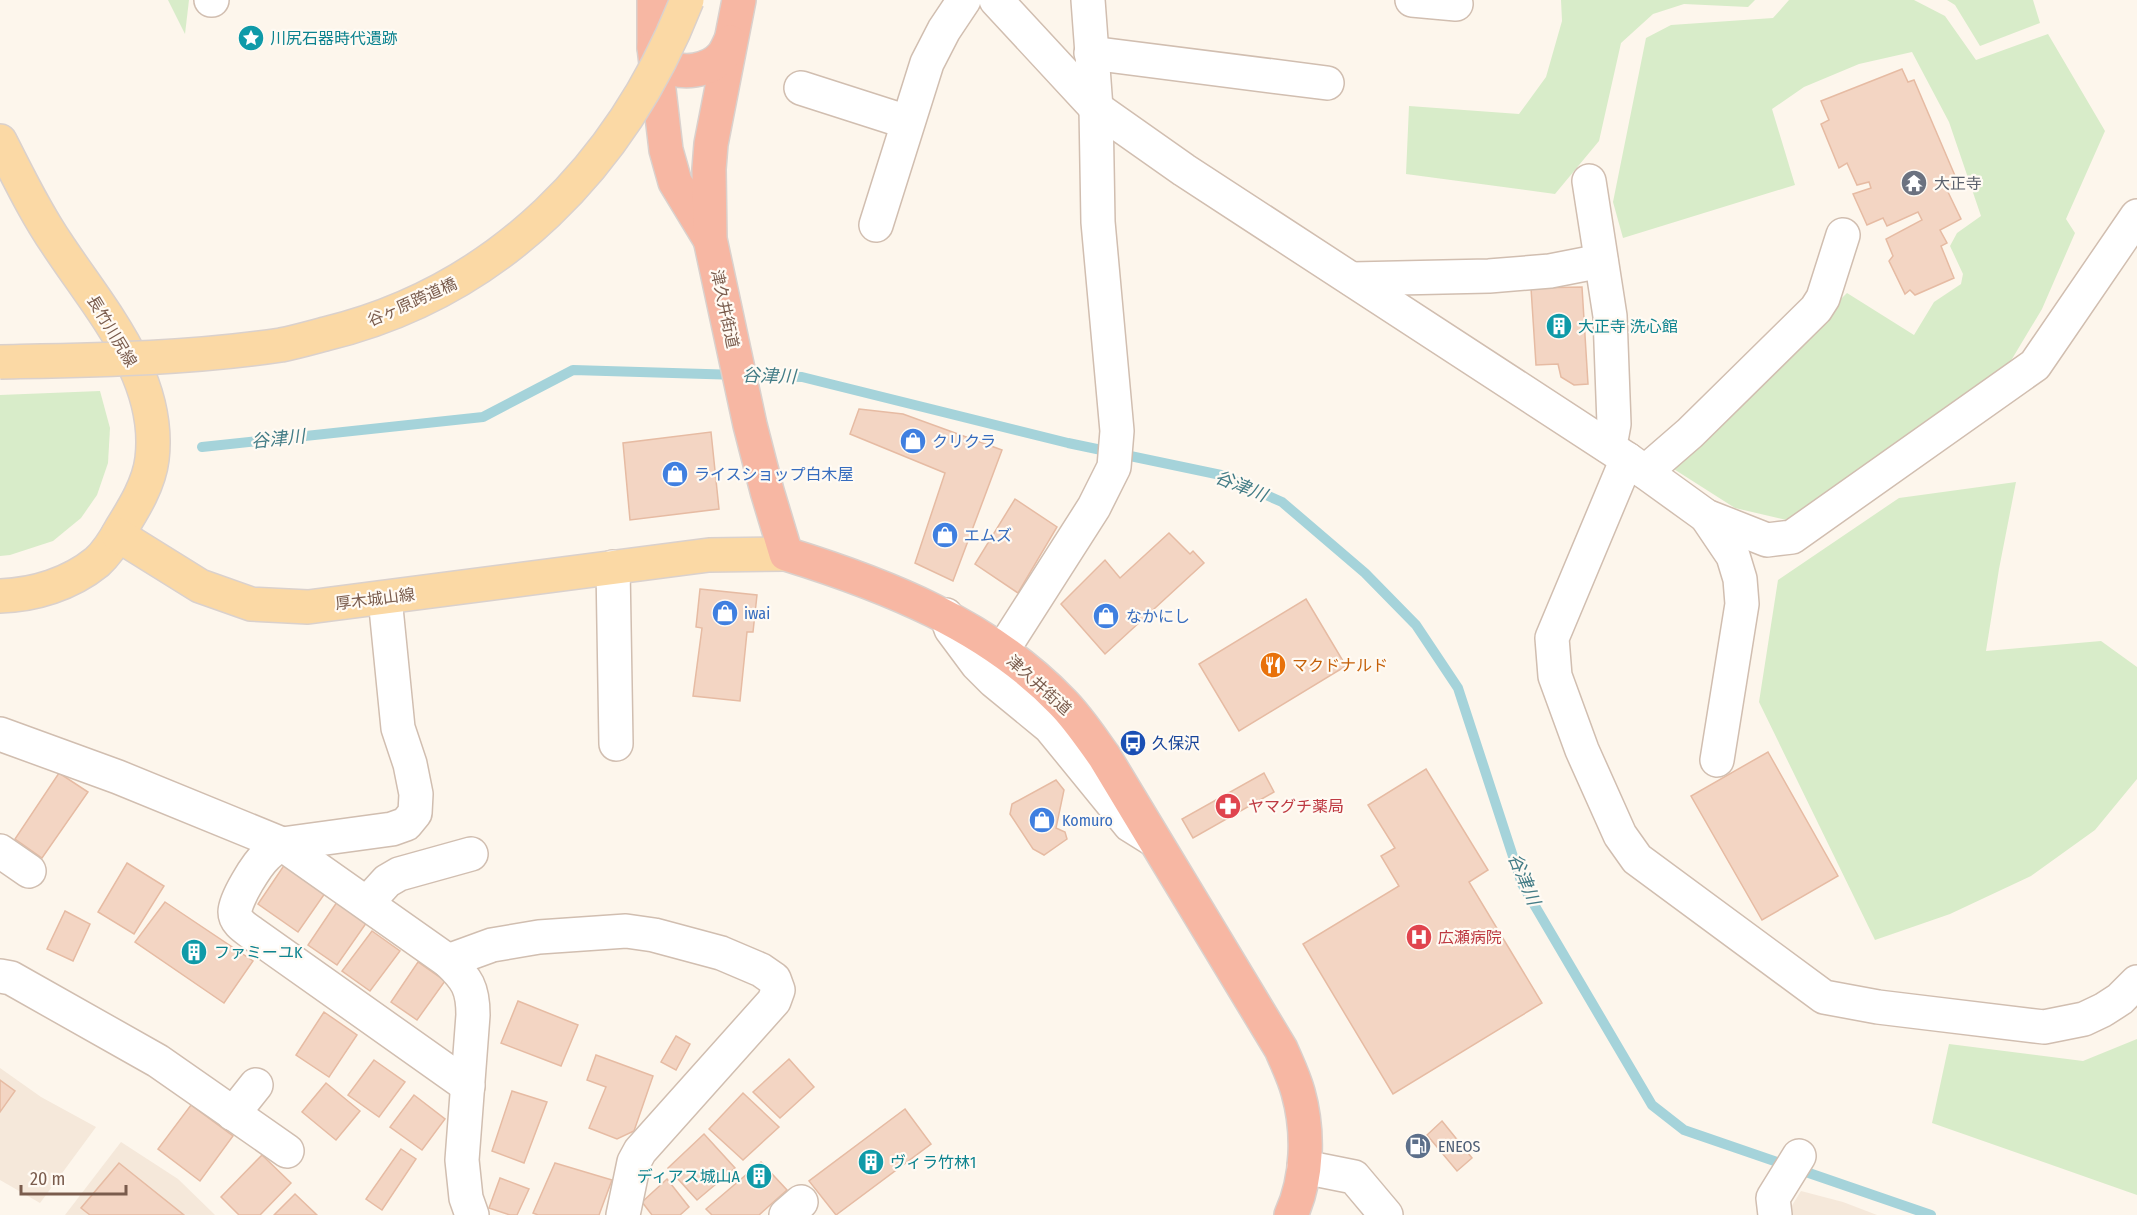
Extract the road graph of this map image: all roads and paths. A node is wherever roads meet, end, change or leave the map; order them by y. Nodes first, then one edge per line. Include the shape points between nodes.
1 (654, 0) edge
2 (687, 0) edge
3 (739, 0) edge
4 (964, 0) edge
5 (996, 0) edge
6 (1088, 0) edge
7 (1412, 0) edge
8 (1456, 4) dead end
9 (730, 42) junction
10 (654, 47) junction
11 (1091, 53) junction
12 (1327, 83) dead end
13 (801, 88) dead end
14 (1096, 108) junction
15 (907, 122) junction
16 (0, 141) edge
17 (1589, 181) dead end
18 (2137, 216) edge
19 (876, 225) dead end
20 (1843, 235) dead end
21 (710, 239) junction
22 (1601, 261) junction
23 (1352, 279) junction
24 (0, 362) edge
25 (1627, 459) junction
26 (1706, 516) junction
27 (118, 535) junction
28 (786, 554) junction
29 (614, 567) junction
30 (0, 596) edge
31 (385, 598) junction
32 (946, 615) junction
33 (1002, 651) junction
34 (0, 734) edge
35 (616, 744) dead end
36 (1717, 760) dead end
37 (1154, 840) junction
38 (282, 844) junction
39 (0, 851) edge
40 (471, 854) dead end
41 (29, 871) dead end
42 (367, 903) junction
43 (448, 961) junction
44 (0, 976) edge
45 (2137, 982) edge
46 (256, 1085) dead end
47 (468, 1086) junction
48 (233, 1113) junction
49 (287, 1151) dead end
50 (1799, 1156) dead end
51 (1304, 1167) junction
52 (1774, 1207) edge
53 (472, 1215) edge
54 (623, 1215) edge
55 (1291, 1215) edge
56 (1386, 1215) edge

1 - 10 highway, 津久井街道
2 - 24 main road, 谷ヶ原跨道橋, bridge via 672,37 638,98 605,148 563,199 514,243 464,278 409,307 357,326 282,344 158,358
3 - 9 highway, 津久井街道
4 - 15 street via 927,63
5 - 14 street
6 - 11 street
7 - 8 street
9 - 10 highway via 722,57 709,66 689,71 675,70 663,62
9 - 21 highway, 津久井街道 via 710,153
10 - 21 highway, 津久井街道 via 666,150 675,182
11 - 12 street
11 - 14 street
13 - 15 street
14 - 23 street
14 - 33 street via 1098,222 1117,431 1114,467 1094,507
15 - 19 street
16 - 27 main road, 長竹川尻線 via 55,242 124,345 144,387 151,418 152,460 143,489
17 - 22 street
18 - 26 street via 2035,365 1792,537 1767,540
20 - 25 street via 1816,309 1698,425
21 - 28 highway, 津久井街道 via 750,425
22 - 23 street via 1550,271 1489,276
22 - 25 street via 1610,316 1612,435
23 - 25 street
25 - 26 street
25 - 45 street via 1552,638 1555,676 1582,750 1620,835 1637,859 1824,997 2044,1028 2085,1019 2120,999
26 - 36 street via 1733,556 1742,604
27 - 30 main road via 98,561 62,583 22,595
27 - 31 main road, 厚木城山線 via 200,586 251,604 308,607
28 - 29 main road, 厚木城山線 via 709,555
28 - 32 highway, 津久井街道 via 848,573
29 - 31 main road, 厚木城山線
29 - 35 street
31 - 38 street via 398,728 410,764 415,813 406,824 392,829
32 - 33 highway, 津久井街道
32 - 37 street via 951,629 977,664 1050,728 1130,825
33 - 37 highway, 津久井街道 via 1062,702 1084,728
34 - 38 street
37 - 51 highway, 津久井街道 via 1281,1049 1298,1092 1305,1125
38 - 42 street
38 - 47 street via 261,861 237,902 235,914 241,925
39 - 41 street
40 - 42 street via 399,874
42 - 43 street
43 - 47 street via 468,984 473,997
43 - 54 street via 492,945 626,931 721,954 774,979 778,990 774,1001 640,1151
44 - 48 street via 11,978 158,1060
46 - 48 street
47 - 53 street via 462,1160
48 - 49 street
50 - 52 street
51 - 55 highway, 津久井街道 via 1298,1201
51 - 56 street via 1354,1177

